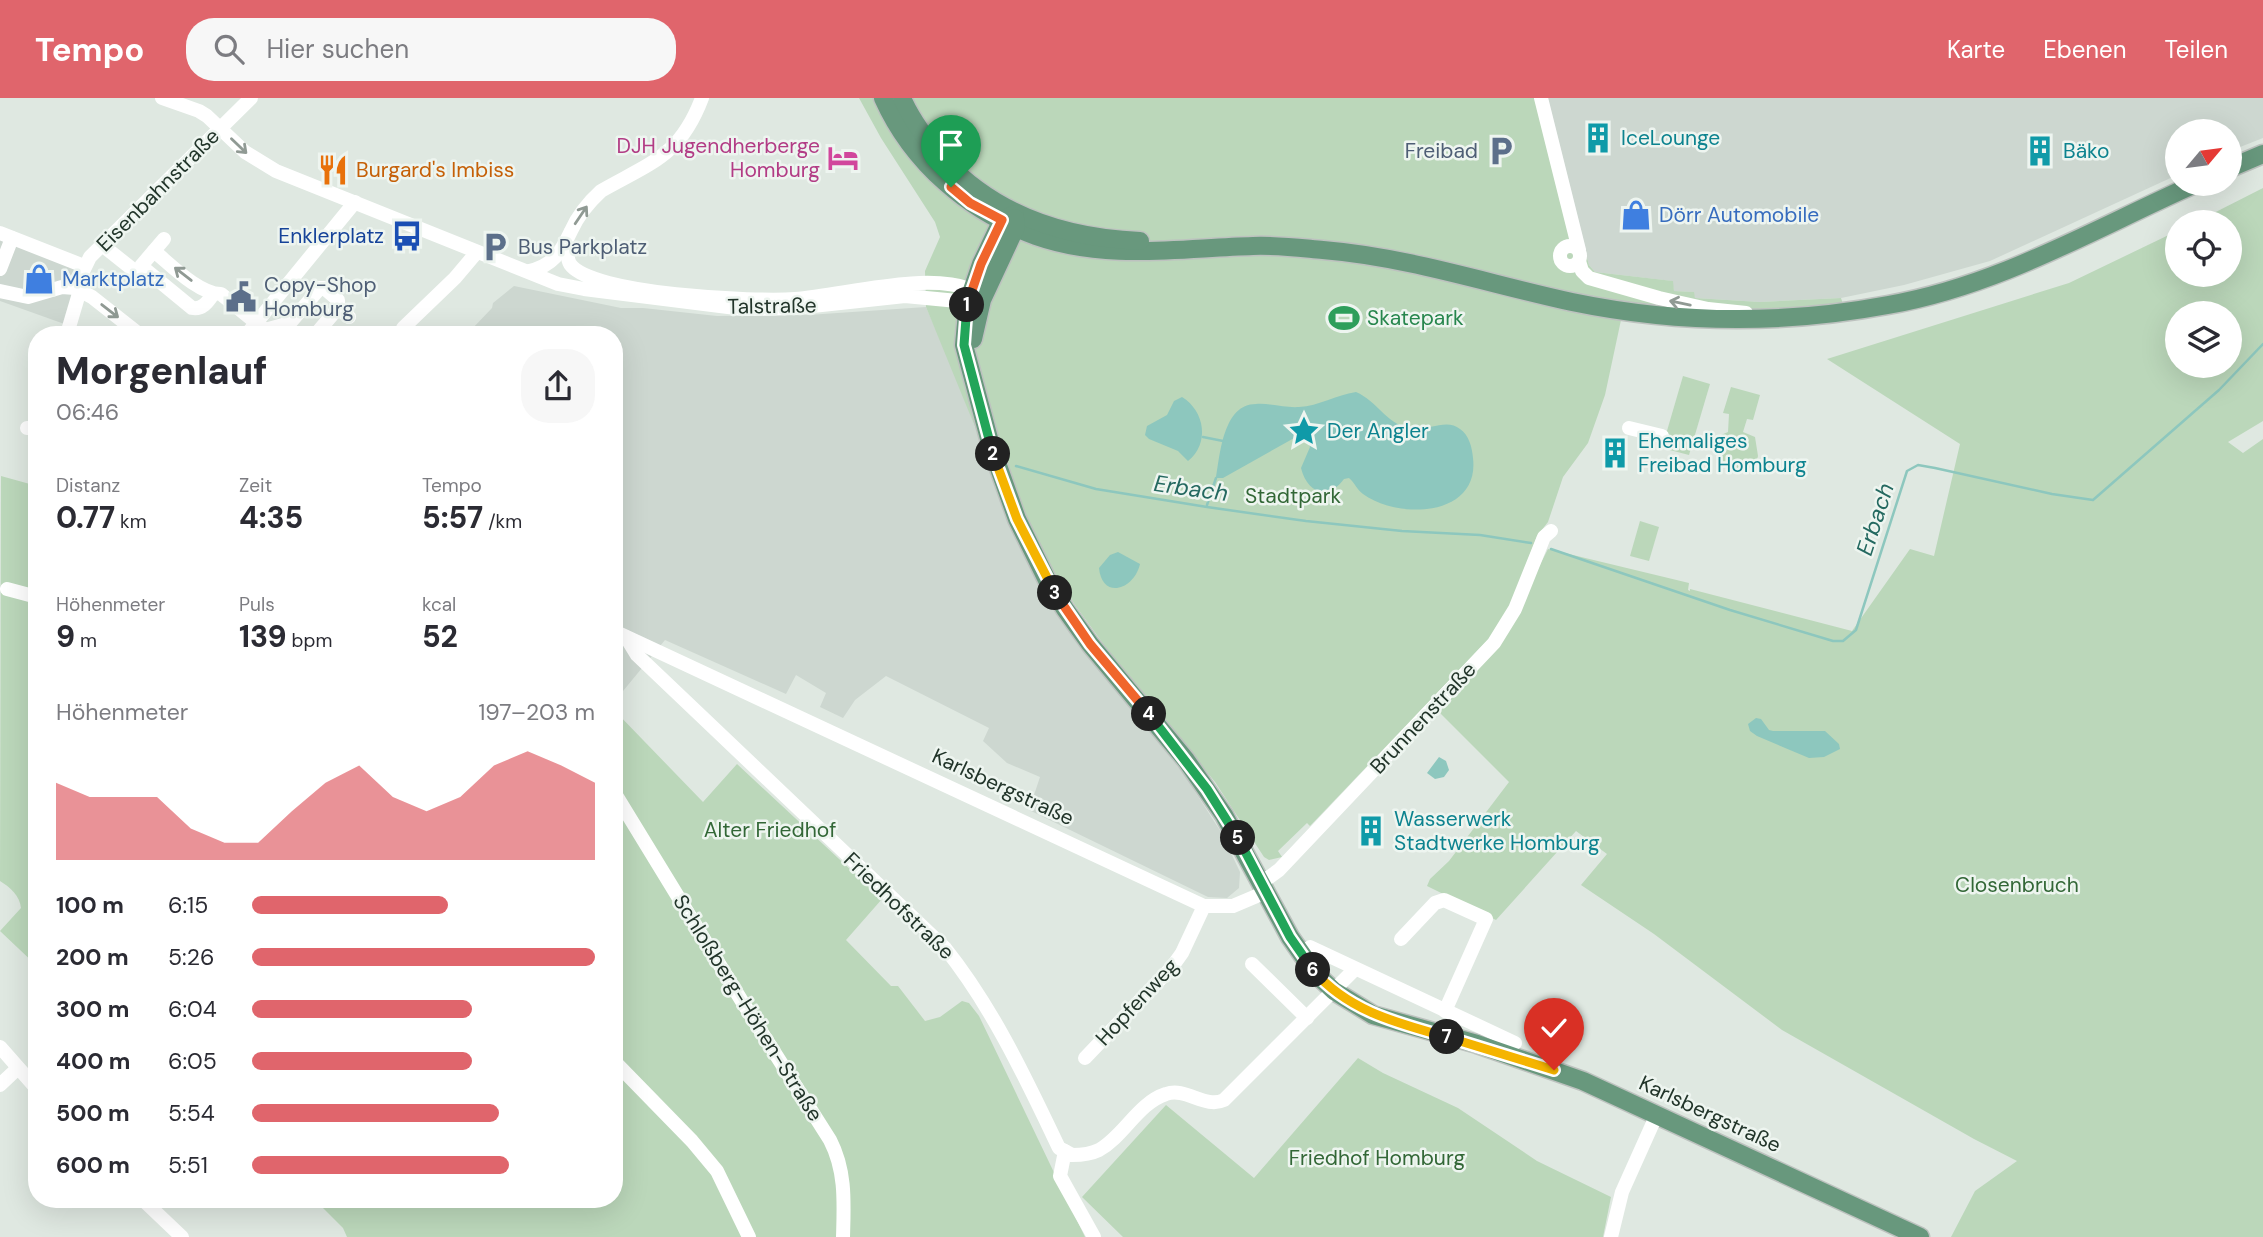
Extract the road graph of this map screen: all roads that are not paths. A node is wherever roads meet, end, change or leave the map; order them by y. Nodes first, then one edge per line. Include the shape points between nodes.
1 (162, 98) edge
2 (251, 98) edge
3 (702, 98) edge
4 (883, 98) edge
5 (902, 98) edge
6 (1541, 98) edge
7 (221, 127) junction
8 (2263, 154) edge
9 (2242, 163) edge
10 (1564, 194) junction
11 (2170, 196) edge
12 (355, 202) junction
13 (1011, 220) junction
14 (6, 236) edge
15 (164, 239) dead end
16 (102, 244) junction
17 (566, 244) junction
18 (154, 251) junction
19 (477, 252) junction
20 (1579, 256) junction
21 (84, 266) junction
22 (0, 269) edge
23 (529, 271) junction
24 (136, 272) dead end
25 (78, 289) junction
26 (0, 291) edge
27 (214, 294) junction
28 (974, 297) junction
29 (1772, 318) junction
30 (69, 326) edge
31 (128, 326) edge
32 (255, 326) edge
33 (262, 326) edge
34 (277, 326) edge
35 (326, 326) edge
36 (405, 326) edge
37 (1629, 428) dead end
38 (1662, 436) dead end
39 (1551, 531) dead end
40 (7, 589) dead end
41 (28, 595) edge
42 (623, 635) edge
43 (623, 638) edge
44 (623, 807) edge
45 (1264, 887) junction
46 (1205, 906) junction
47 (1401, 939) dead end
48 (1310, 947) dead end
49 (1252, 964) dead end
50 (1355, 969) junction
51 (1334, 992) junction
52 (1445, 1011) junction
53 (1307, 1018) junction
54 (1479, 1036) junction
55 (1515, 1043) dead end
56 (0, 1047) edge
57 (1085, 1058) dead end
58 (18, 1068) junction
59 (623, 1070) edge
60 (28, 1079) edge
61 (0, 1086) edge
62 (1657, 1114) junction
63 (1065, 1151) junction
64 (151, 1208) edge
65 (182, 1237) edge
66 (749, 1237) edge
67 (844, 1237) edge
68 (1094, 1237) edge
69 (1611, 1237) edge
70 (1920, 1237) edge

1 - 7 street, Talstraße via 199,111
2 - 7 street, Eisenbahnstraße
17 -> 3 street via 579,216 601,191 675,146
4 - 13 main road via 901,132 934,172 970,203
5 - 13 main road via 919,129 953,169
6 - 10 street
7 -> 12 street, Talstraße via 256,160
7 - 16 street, Eisenbahnstraße
8 - 9 main road
10 - 20 street
10 - 20 street via 1567,236 1560,258 1573,265
11 - 29 main road via 2066,247 1977,282 1890,305
12 - 19 street, Talstraße
12 - 33 street
13 - 28 main road
13 - 29 main road via 1124,241 1325,250 1393,259 1599,307 1702,320
14 - 21 street
14 - 22 street
15 - 18 street
16 - 21 street, Eisenbahnstraße
16 - 24 street
17 - 23 street via 552,262
17 - 28 street, Talstraße via 570,265 582,274 610,283 711,298 794,299 927,284
27 -> 18 street
18 - 27 street via 141,266 192,308 203,306
19 - 23 street, Talstraße
19 - 36 street
29 -> 20 street via 1659,299 1589,278
21 - 25 street, Eisenbahnstraße
23 - 28 street, Talstraße via 584,289 744,309 905,296
25 - 26 street via 62,287 28,297
25 - 30 street, Eisenbahnstraße
25 -> 31 street
27 - 32 street via 221,294
28 - 45 main road via 971,370 990,446 1028,541 1065,609 1207,789
34 - 35 street via 290,323 320,288 338,300 344,312
37 - 38 street
39 - 45 street, Brunnenstraße via 1544,537 1515,609 1494,643
40 - 41 street
42 - 46 street, Karlsbergstraße
43 - 63 street, Friedhofstraße via 945,948 973,986 1016,1059 1059,1148
44 - 67 street, Schloßberg-Höhen-Straße via 830,1140 843,1177
45 - 46 street, Karlsbergstraße via 1233,906
45 - 51 main road, Karlsbergstraße via 1306,962
46 - 57 street, Hopfenweg via 1172,967
47 - 52 street via 1435,903 1444,900 1486,919
48 - 50 street, Karlsbergstraße
49 - 53 street
50 - 51 street
50 - 52 street, Karlsbergstraße
51 - 53 street
51 - 54 main road, Karlsbergstraße via 1373,1015
52 - 54 street, Karlsbergstraße
53 - 63 street via 1224,1100 1216,1104 1177,1092 1167,1094 1154,1100 1099,1150 1072,1155
54 - 55 street, Karlsbergstraße
54 - 62 main road, Karlsbergstraße
56 - 58 street
58 - 60 street
58 - 61 street
59 - 66 street via 717,1171
62 - 69 street via 1622,1192
62 - 70 main road, Karlsbergstraße
63 - 68 street via 1060,1176
64 - 65 street

